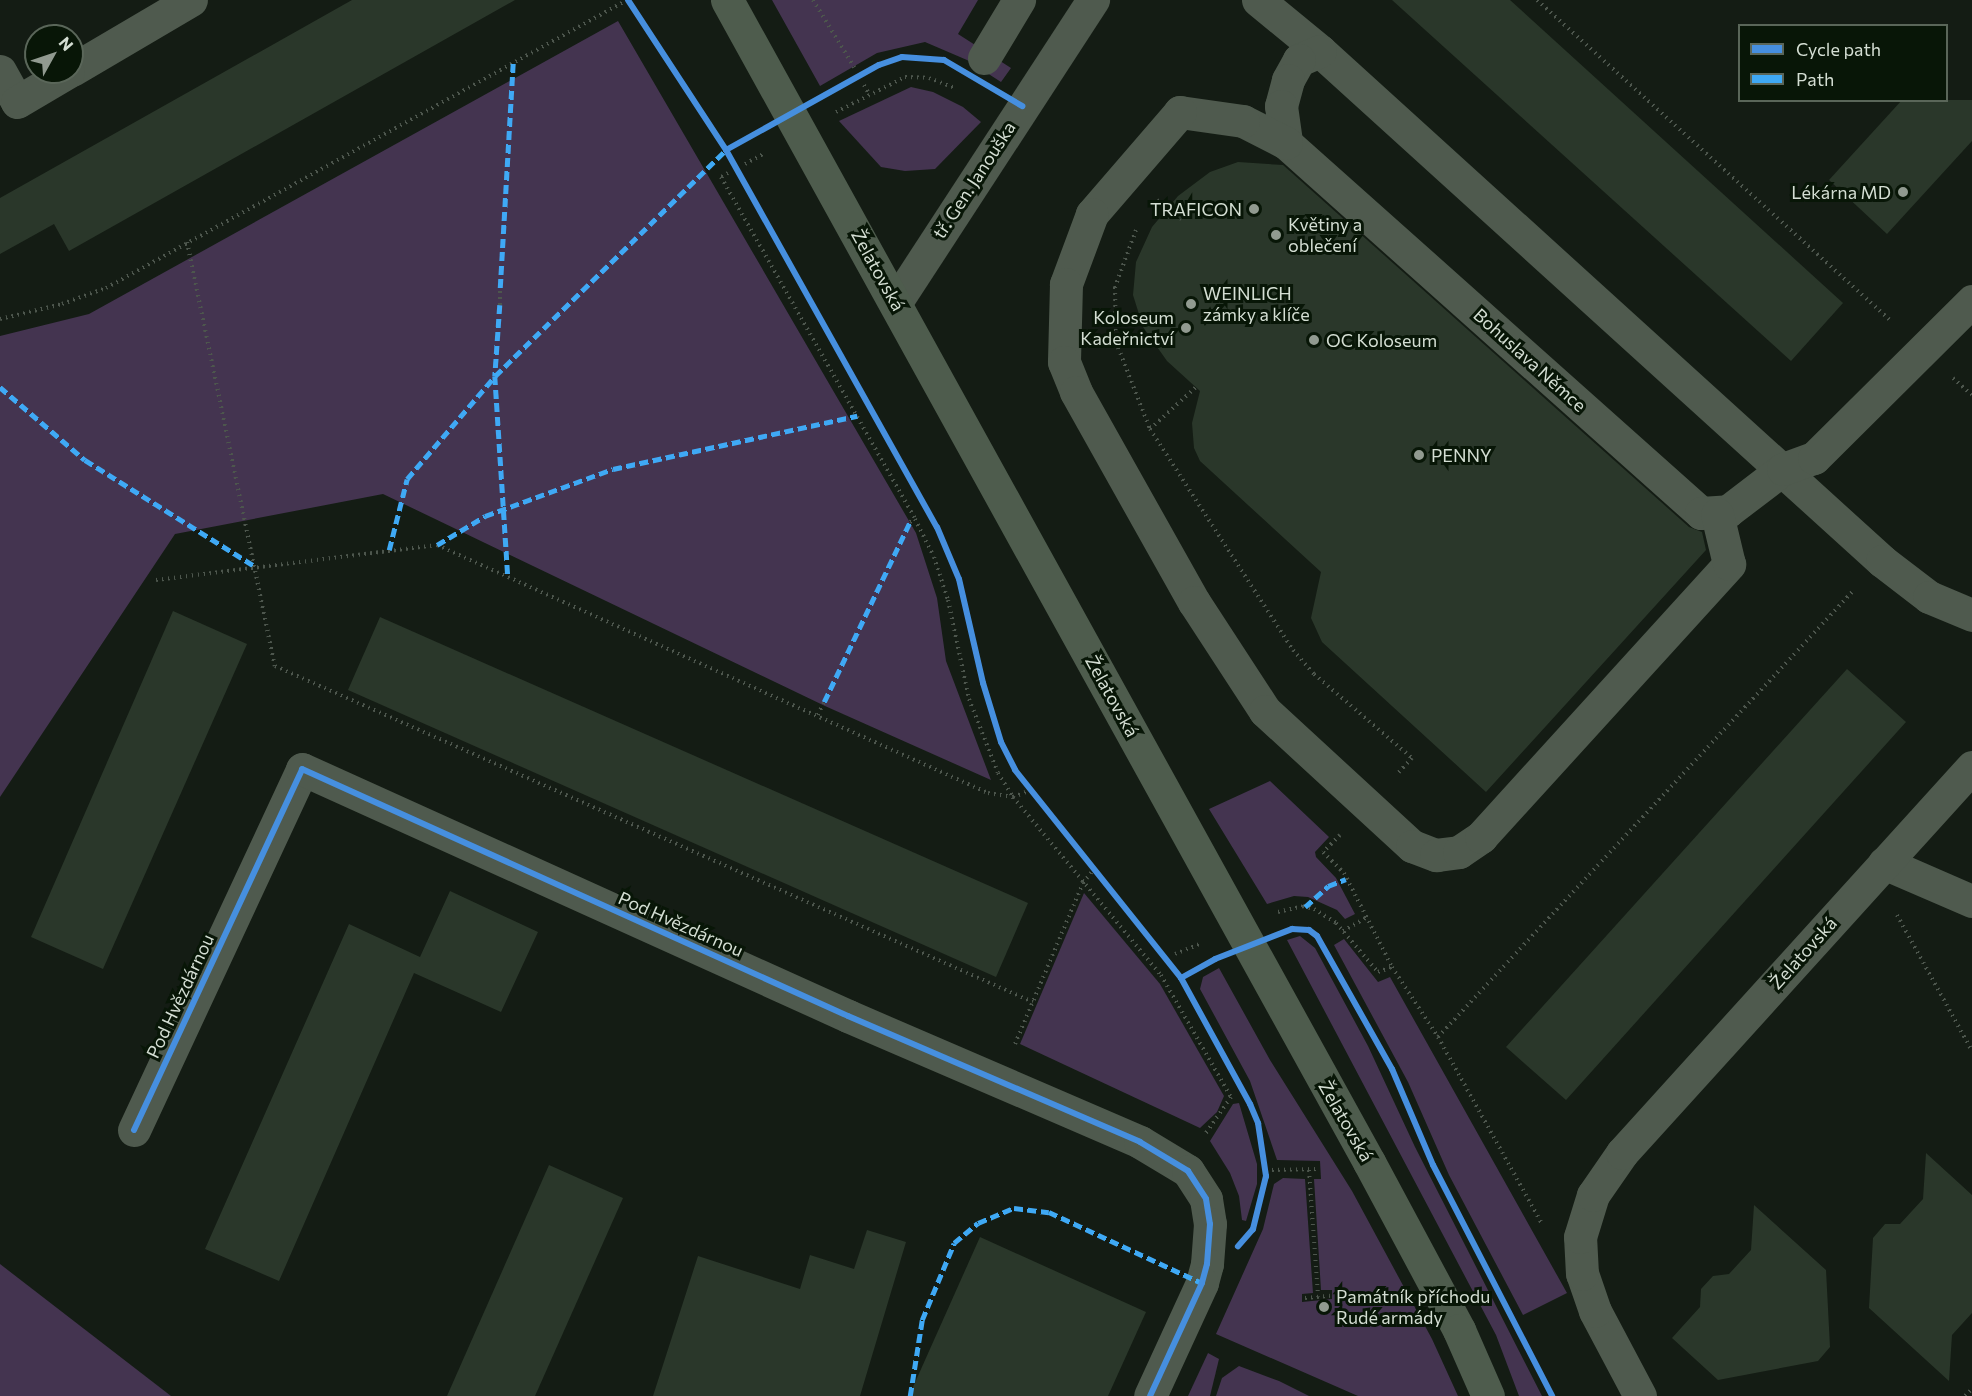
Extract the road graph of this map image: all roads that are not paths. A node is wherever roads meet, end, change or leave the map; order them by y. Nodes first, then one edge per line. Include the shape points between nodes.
1 (191, 0) edge
2 (727, 0) edge
3 (1019, 0) edge
4 (1093, 0) edge
5 (1269, 4) edge
6 (1320, 51) junction
7 (984, 58) dead end
8 (84, 63) edge
9 (0, 71) edge
10 (48, 84) edge
11 (1286, 143) junction
12 (1972, 301) edge
13 (896, 302) junction
14 (1783, 469) junction
15 (1718, 514) junction
16 (1972, 615) edge
17 (1972, 767) edge
18 (1879, 869) junction
19 (1972, 901) edge
20 (134, 1130) dead end
21 (1150, 1396) edge
22 (1488, 1396) edge
23 (1641, 1396) edge

1 - 8 street
2 - 13 main road, Želatovská
3 - 7 street
4 - 13 street, tř. Gen. Janouška
5 - 6 street
6 - 11 street via 1299,60 1288,80 1281,106
6 - 14 street
9 - 10 street via 17,102
11 - 15 street, Bohuslava Němce via 1695,510
11 - 15 street, Bohuslava Němce via 1243,121 1180,112 1092,214 1066,284 1064,362 1076,392 1194,602 1265,711 1412,846 1436,855 1460,852 1481,837 1729,564
12 - 14 street via 1814,458
13 - 22 main road, Želatovská via 1369,1162 1459,1330
14 - 15 street via 1738,506
14 - 16 street via 1881,561 1929,597
17 - 18 street, Želatovská
18 - 19 street
18 - 23 street, Želatovská via 1622,1153 1593,1195 1580,1237 1582,1274 1595,1311
20 - 21 street, Pod Hvězdárnou via 302,769 869,1025 1140,1142 1188,1171 1206,1199 1210,1224 1207,1264

